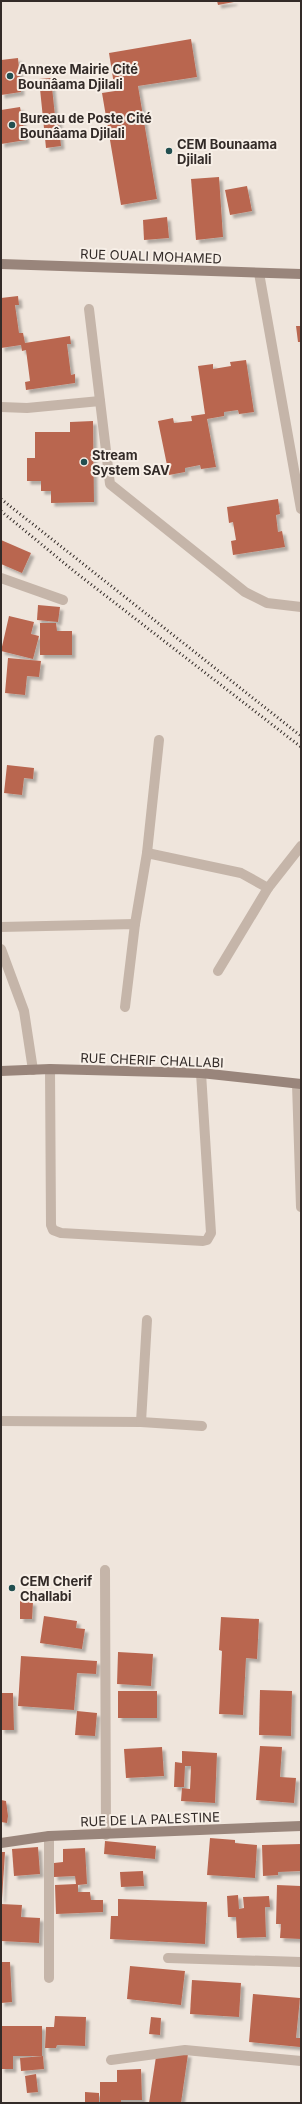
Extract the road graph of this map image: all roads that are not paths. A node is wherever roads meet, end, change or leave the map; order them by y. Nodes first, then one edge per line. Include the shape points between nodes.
1 (1, 264) edge
2 (259, 273) junction
3 (301, 274) edge
4 (89, 309) dead end
5 (100, 401) junction
6 (1, 407) edge
7 (301, 509) edge
8 (1, 578) edge
9 (63, 600) dead end
10 (301, 607) edge
11 (159, 740) dead end
12 (301, 846) edge
13 (147, 853) junction
14 (268, 888) junction
15 (135, 924) junction
16 (1, 927) edge
17 (1, 949) edge
18 (218, 971) dead end
19 (125, 1006) dead end
20 (50, 1069) junction
21 (33, 1070) junction
22 (1, 1071) edge
23 (201, 1073) junction
24 (299, 1084) edge
25 (301, 1207) edge
26 (147, 1320) dead end
27 (1, 1421) edge
28 (141, 1422) junction
29 (202, 1426) dead end
30 (105, 1570) dead end
31 (301, 1826) edge
32 (106, 1835) junction
33 (49, 1836) junction
34 (1, 1843) edge
35 (168, 1958) dead end
36 (301, 1962) edge
37 (49, 1978) dead end
38 (111, 2060) dead end
39 (301, 2061) edge

1 - 2 street, RUE OUALI MOHAMED
2 - 3 street, RUE OUALI MOHAMED
2 - 7 street
4 - 5 street
5 - 6 street via 27,408
5 - 10 street via 110,484 245,592 267,603
8 - 9 street
11 - 13 street
12 - 14 street
13 - 14 street via 241,873
13 - 15 street
14 - 18 street
15 - 16 street
15 - 19 street
17 - 21 street via 24,1011
20 - 21 street, RUE CHERIF CHALLABI
20 - 23 street, RUE CHERIF CHALLABI
20 - 23 street via 53,1230 61,1233 203,1241 207,1240 211,1233
21 - 22 street, RUE CHERIF CHALLABI
23 - 24 street, RUE CHERIF CHALLABI
24 - 25 street
26 - 28 street
27 - 28 street
28 - 29 street
30 - 32 street
31 - 32 street, RUE DE LA PALESTINE
32 - 33 street, RUE DE LA PALESTINE
33 - 34 street, RUE DE LA PALESTINE
33 - 37 street
35 - 36 street
38 - 39 street via 185,2050

